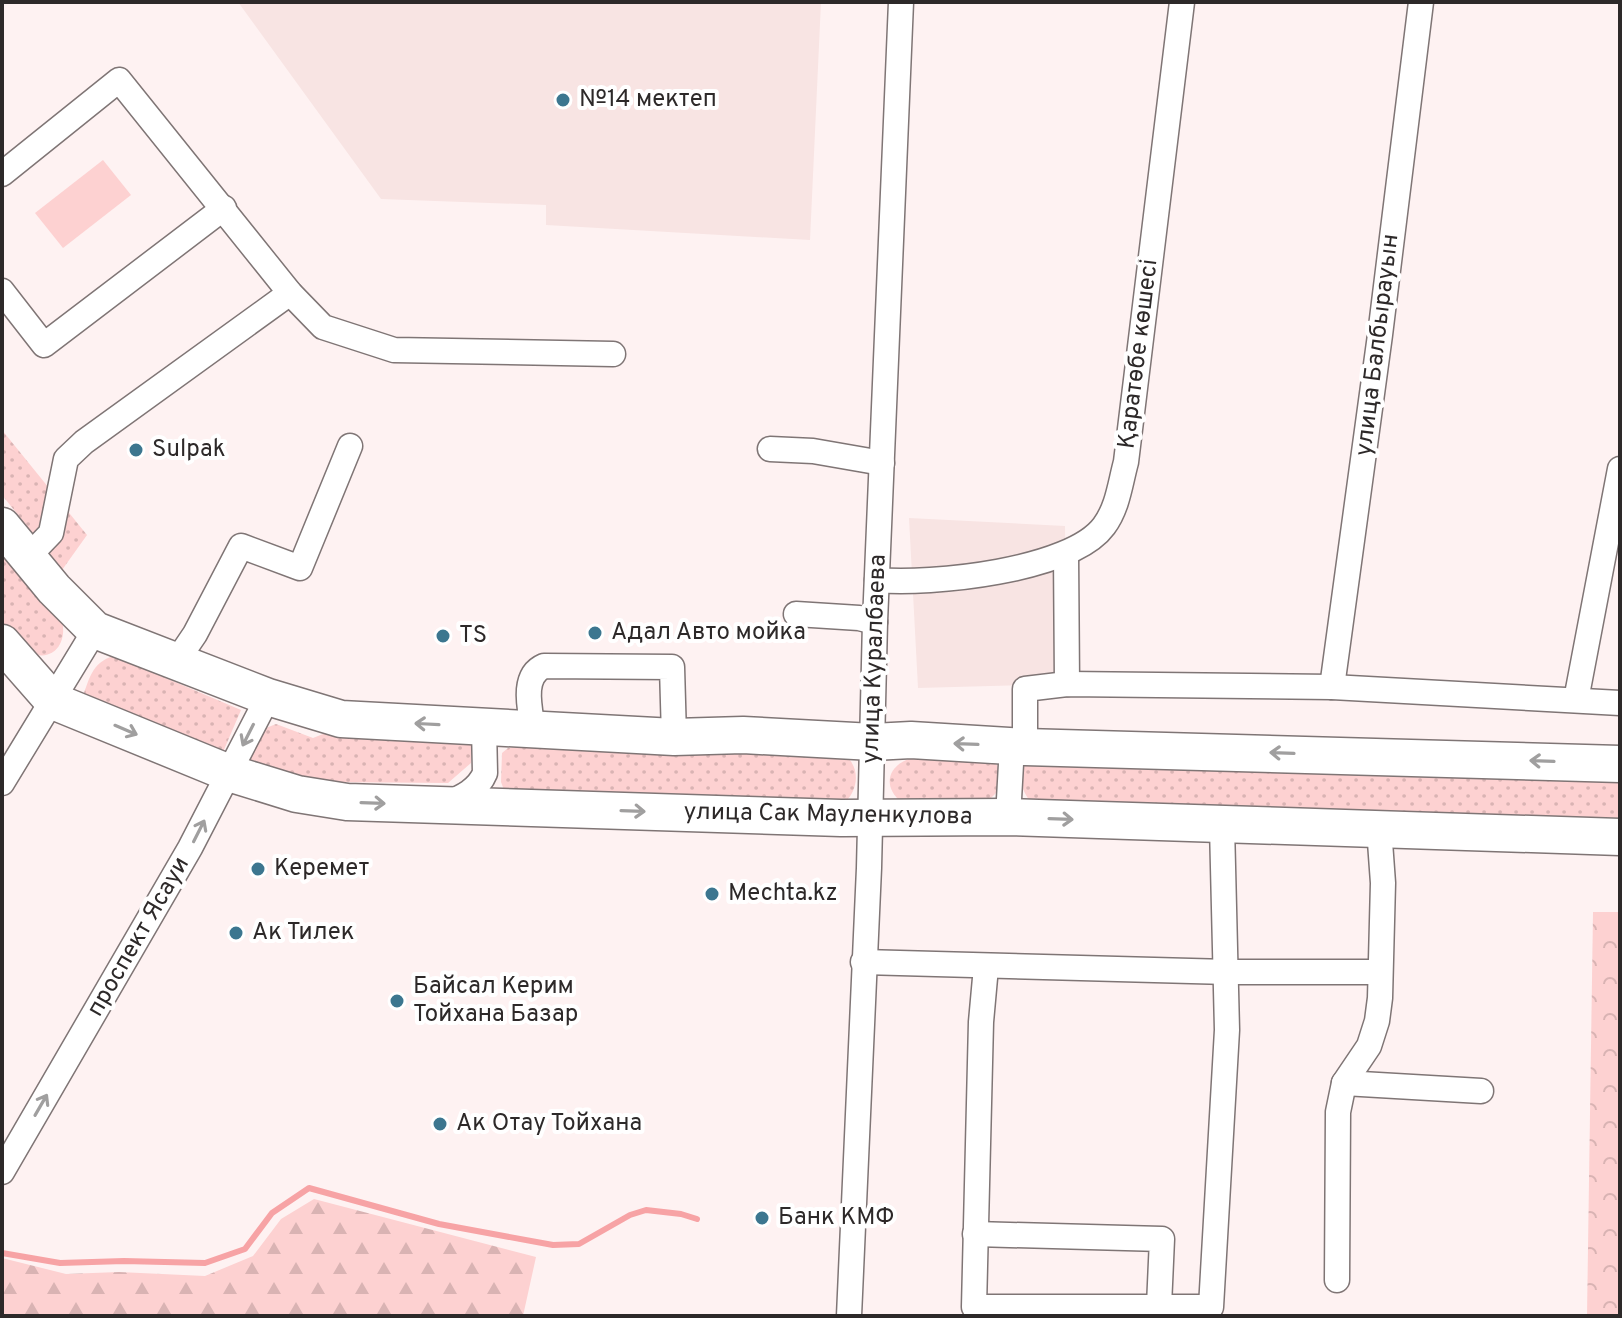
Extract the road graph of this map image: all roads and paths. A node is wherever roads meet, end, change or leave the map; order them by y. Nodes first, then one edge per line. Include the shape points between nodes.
1 (901, 2) edge
2 (1182, 2) edge
3 (1421, 2) edge
4 (2, 174) edge
5 (224, 208) junction
6 (2, 291) edge
7 (290, 293) junction
8 (613, 354) dead end
9 (350, 446) dead end
10 (770, 449) dead end
11 (882, 463) junction
12 (1620, 469) edge
13 (2, 526) edge
14 (1066, 554) junction
15 (27, 558) junction
16 (877, 580) junction
17 (796, 614) dead end
18 (875, 622) junction
19 (95, 630) junction
20 (2, 643) edge
21 (176, 662) junction
22 (1067, 684) junction
23 (1332, 687) junction
24 (268, 697) junction
25 (1576, 700) junction
26 (53, 701) junction
27 (1620, 703) edge
28 (484, 727) junction
29 (533, 729) junction
30 (674, 737) junction
31 (873, 742) junction
32 (1018, 747) junction
33 (1620, 764) edge
34 (229, 773) junction
35 (2, 783) edge
36 (444, 805) junction
37 (1008, 817) junction
38 (869, 818) junction
39 (1222, 826) junction
40 (1379, 828) junction
41 (1620, 837) edge
42 (863, 962) junction
43 (986, 967) junction
44 (1228, 972) junction
45 (1379, 972) junction
46 (1344, 1083) junction
47 (1481, 1091) dead end
48 (2, 1172) edge
49 (975, 1234) junction
50 (1337, 1280) dead end
51 (1159, 1306) junction
52 (849, 1316) edge

1 - 11 street, улица Куралбаева
2 - 14 street, Қаратөбе көшесі via 1126,462 1103,528
3 - 23 street, улица Балбырауын
4 - 5 street via 119,80
5 - 6 street via 44,345
5 - 7 street
7 - 8 street via 323,327 394,350
7 - 15 street via 66,459 51,533
9 - 21 street via 300,568 241,546
10 - 11 street
11 - 16 street, улица Куралбаева
12 - 25 street
13 - 15 main road
14 - 16 street, Қаратөбе көшесі via 975,577
14 - 22 street
15 - 19 main road
16 - 18 street, улица Куралбаева
17 - 18 street
18 - 31 street, улица Куралбаева
19 - 21 main road
19 - 26 street
20 - 26 main road
21 - 24 main road
22 - 23 street
22 - 32 street via 1025,689
23 - 25 street
28 -> 24 main road via 341,719
24 -> 34 street, проспект Ясауи
25 - 27 street
26 -> 34 main road, улица Сак Мауленкулова
26 - 35 street
28 - 29 main road
28 - 36 street via 483,779 465,796
29 - 30 main road
29 - 30 street via 531,675 544,666 672,667
30 - 31 main road
32 -> 31 main road
31 - 38 street, улица Куралбаева
33 -> 32 main road
32 - 37 street
34 -> 36 main road, улица Сак Мауленкулова via 297,794 347,802
48 -> 34 street, проспект Ясауи
36 -> 38 main road, улица Сак Мауленкулова
37 - 38 main road, улица Сак Мауленкулова
37 -> 39 main road, улица Сак Мауленкулова
38 - 42 street, улица Куралбаева
39 - 40 main road, улица Сак Мауленкулова
39 - 44 street
40 - 41 main road, улица Сак Мауленкулова
40 - 45 street
42 - 43 street
42 - 52 street, улица Куралбаева
43 - 44 street
43 - 49 street
44 - 45 street
44 - 51 street via 1211,1307
45 - 46 street via 1377,1021 1369,1046
46 - 47 street
46 - 50 street via 1338,1112
49 - 51 street via 1162,1239
49 - 51 street via 974,1307

